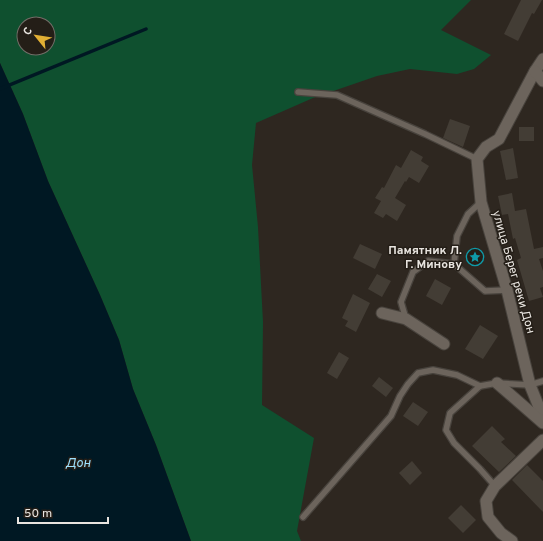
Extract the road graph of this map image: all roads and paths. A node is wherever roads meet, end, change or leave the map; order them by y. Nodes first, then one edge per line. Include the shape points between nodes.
1 (543, 59) edge
2 (535, 71) junction
3 (543, 81) edge
4 (298, 92) dead end
5 (477, 159) junction
6 (481, 202) junction
7 (454, 264) junction
8 (507, 290) junction
9 (382, 313) dead end
10 (406, 319) junction
11 (444, 344) dead end
12 (543, 381) edge
13 (497, 383) junction
14 (530, 385) junction
15 (480, 386) junction
16 (543, 417) edge
17 (543, 423) edge
18 (543, 440) edge
19 (495, 486) junction
20 (303, 517) dead end
21 (512, 541) edge

1 - 2 street
2 - 3 street
2 - 5 street via 498,139 486,147
4 - 5 lane via 337,95
5 - 6 street, улица Берег реки Дон
6 - 7 lane via 468,214 457,236
6 - 8 street, улица Берег реки Дон
7 - 8 lane via 485,291
7 - 10 lane via 428,261 413,272 401,302
8 - 14 street, улица Берег реки Дон
9 - 10 street
10 - 11 street
12 - 14 lane
13 - 14 lane
13 - 15 lane
13 - 17 street
14 - 16 street, улица Берег реки Дон
15 - 19 lane via 450,413 446,430 454,443
15 - 20 lane via 457,375 433,370 418,373 400,396 391,416
18 - 19 street
19 - 21 street via 486,500 488,517 501,533

